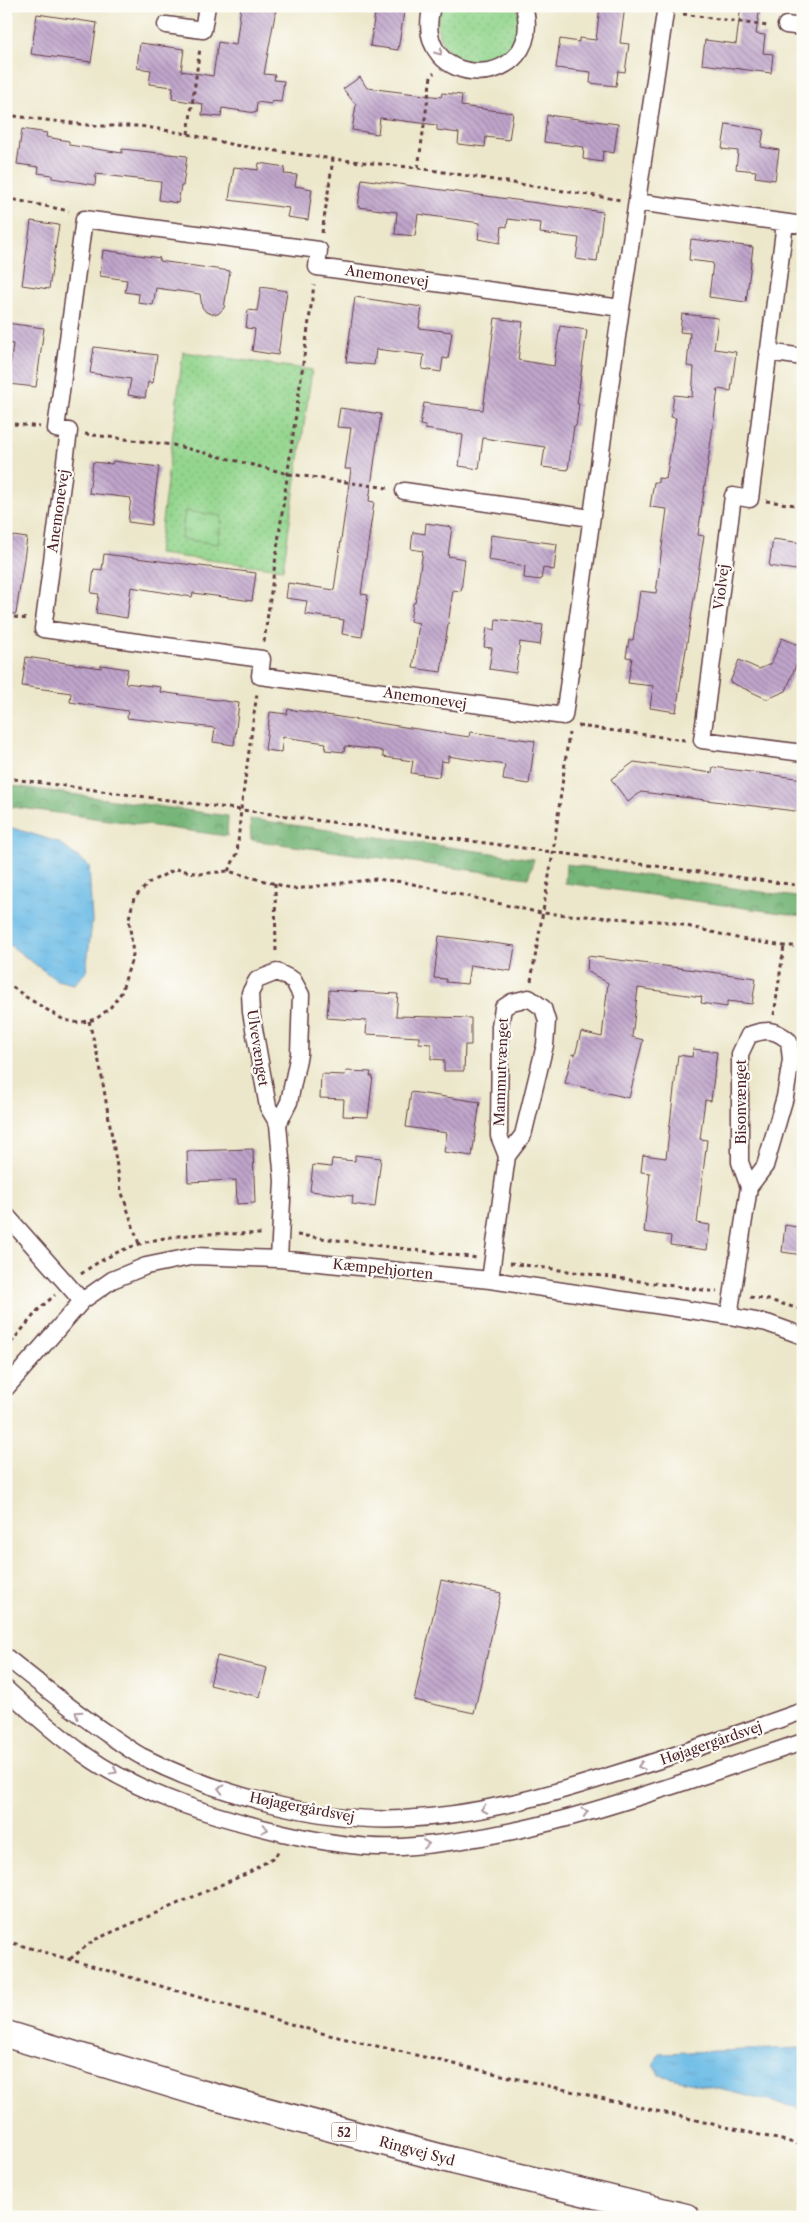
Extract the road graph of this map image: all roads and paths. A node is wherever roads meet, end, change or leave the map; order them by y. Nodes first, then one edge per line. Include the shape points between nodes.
1 (12, 6) edge
2 (207, 6) edge
3 (432, 6) edge
4 (524, 6) edge
5 (666, 9) edge
6 (166, 25) dead end
7 (795, 26) edge
8 (203, 30) junction
9 (6, 44) edge
10 (445, 60) junction
11 (6, 114) edge
12 (188, 134) junction
13 (333, 159) junction
14 (418, 168) junction
15 (6, 198) edge
16 (637, 202) junction
17 (84, 219) junction
18 (785, 223) junction
19 (803, 226) edge
20 (319, 250) junction
21 (317, 267) junction
22 (621, 308) junction
23 (768, 352) junction
24 (803, 357) edge
25 (6, 423) edge
26 (62, 430) junction
27 (289, 474) junction
28 (404, 491) joint
29 (750, 499) junction
30 (803, 506) edge
31 (591, 518) junction
32 (262, 659) junction
33 (260, 676) junction
34 (702, 740) junction
35 (803, 753) edge
36 (6, 778) edge
37 (241, 809) junction
38 (553, 852) junction
39 (228, 871) junction
40 (275, 884) junction
41 (803, 886) edge
42 (541, 913) junction
43 (784, 946) junction
44 (803, 946) edge
45 (277, 972) junction
46 (6, 982) edge
47 (529, 998) junction
48 (90, 1021) junction
49 (772, 1032) junction
50 (278, 1124) junction
51 (507, 1156) junction
52 (749, 1187) junction
53 (6, 1215) edge
54 (279, 1259) junction
55 (146, 1266) junction
56 (490, 1280) junction
57 (82, 1301) junction
58 (729, 1316) junction
59 (803, 1336) edge
60 (6, 1388) edge
61 (6, 1657) edge
62 (6, 1689) edge
63 (803, 1712) edge
64 (803, 1742) edge
65 (279, 1847) dead end
66 (6, 1941) edge
67 (70, 1959) junction
68 (6, 2034) edge
69 (803, 2144) edge
70 (686, 2217) edge

1 - 9 path
2 - 8 street
3 -> 10 street via 430,34 435,48
4 - 10 street via 528,20 527,36 520,52 508,64 476,73 459,70
5 - 7 path via 765,26
5 - 16 street, Anemonevej
6 - 8 street
8 - 12 path
10 - 14 path via 431,76
11 - 12 path via 95,126 140,126
12 - 13 path via 234,146
13 - 14 path
13 - 20 path
14 - 16 path
15 - 17 path via 77,212
16 - 18 street
16 - 22 street, Anemonevej
17 - 20 street
17 - 26 street, Anemonevej
18 - 19 street
18 - 23 street
20 - 21 street
21 - 22 street, Anemonevej
21 - 27 path
22 - 31 street, Anemonevej
23 - 24 street
23 - 29 street
25 - 26 path
26 - 27 path via 173,445
26 - 32 street, Anemonevej via 43,630
27 - 28 path
27 - 32 path
28 - 31 street
29 - 30 path
29 - 34 street, Violvej via 733,496
31 - 33 street, Anemonevej via 564,716
32 - 33 street
33 - 37 path
34 - 35 street
34 - 38 path via 570,725
36 - 37 path
37 - 38 path
37 - 39 path via 237,854
38 - 41 path
38 - 42 path
39 - 40 path
39 - 48 path via 200,874 176,869 150,882 134,898 129,918 133,955 121,993 110,1008
40 - 42 path via 294,889 376,879 404,882
40 - 45 path
42 - 43 path via 670,922 741,940
42 - 47 path
43 - 44 path
43 - 49 path
45 - 50 street, Ulvevænget via 294,980 301,994 299,1054 289,1102
45 - 50 street, Ulvevænget via 257,980 250,993 268,1107
46 - 48 path via 64,1020 79,1024
47 - 51 street, Mammutvænget via 543,1008 547,1021 545,1045 523,1135
47 - 51 street, Mammutvænget via 503,1008 500,1026 499,1136
48 - 55 path via 121,1190
49 - 52 street, Bisonvænget via 789,1041 792,1060 765,1166
49 - 52 street, Bisonvænget via 763,1030 749,1035 740,1054 740,1162
50 - 54 street, Ulvevænget via 282,1181
51 - 56 street, Mammutvænget
52 - 58 street, Bisonvænget
53 - 57 street
54 - 55 street, Kæmpehjorten via 195,1256
54 - 56 street, Kæmpehjorten
55 - 57 street, Kæmpehjorten via 112,1280
56 - 58 street, Kæmpehjorten
57 - 60 street, Kæmpehjorten
58 - 59 street, Kæmpehjorten via 767,1323
63 -> 61 street, Højagergårdsvej via 554,1794 456,1814 400,1820 344,1818 275,1804 204,1784 139,1755 70,1708
62 -> 64 street, Højagergårdsvej via 86,1756 134,1783 187,1806 259,1828 372,1848 460,1840 535,1827
65 - 67 path via 276,1856 248,1872 94,1940
66 - 67 path
67 - 69 path via 325,2034
68 - 70 highway, Ringvej Syd / 52 via 219,2098 454,2162

